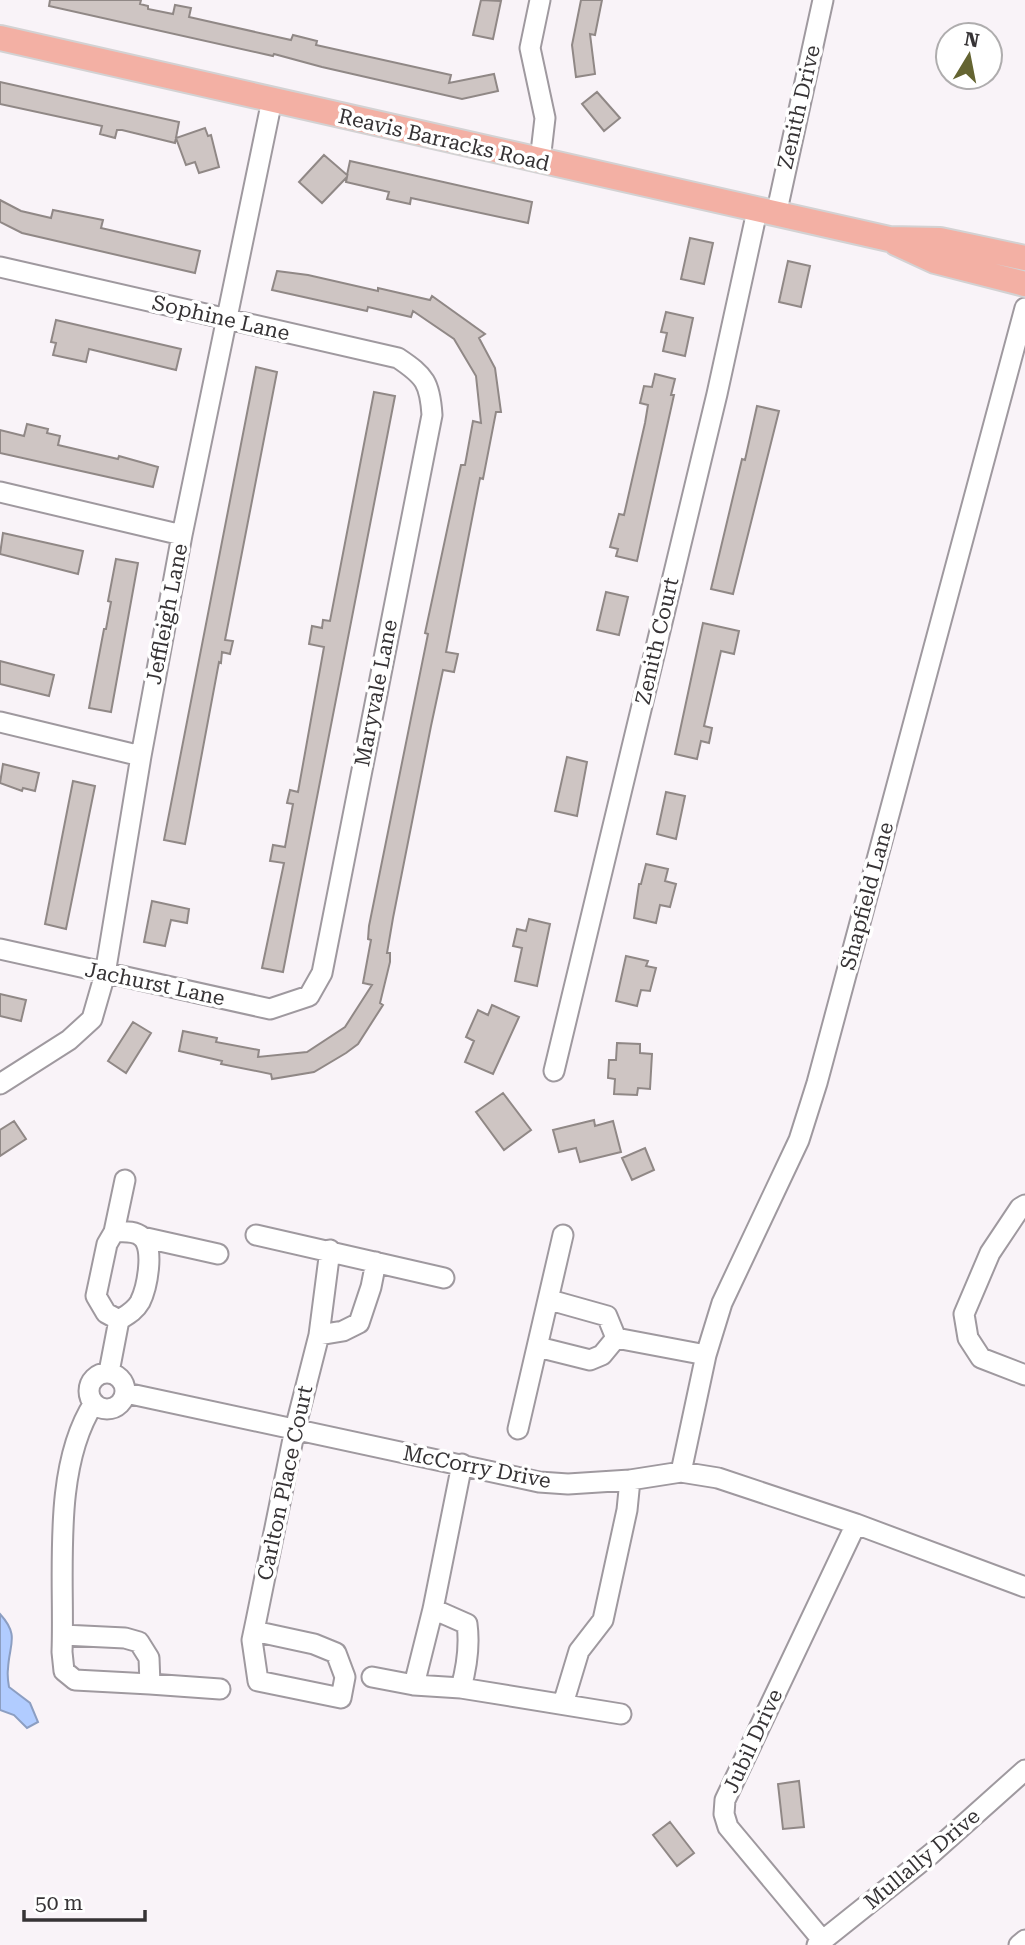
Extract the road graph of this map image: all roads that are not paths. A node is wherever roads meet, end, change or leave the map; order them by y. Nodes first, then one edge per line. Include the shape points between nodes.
1 (540, 0) edge
2 (823, 0) edge
3 (0, 38) edge
4 (272, 100) junction
5 (540, 161) junction
6 (766, 213) junction
7 (889, 239) junction
8 (1025, 258) edge
9 (0, 267) edge
10 (1025, 284) edge
11 (1025, 308) edge
12 (226, 320) junction
13 (430, 388) joint
14 (0, 492) edge
15 (182, 535) junction
16 (0, 722) edge
17 (141, 756) junction
18 (0, 950) edge
19 (105, 974) junction
20 (309, 996) joint
21 (554, 1072) dead end
22 (0, 1084) edge
23 (125, 1180) dead end
24 (1025, 1205) edge
25 (114, 1232) junction
26 (256, 1235) dead end
27 (563, 1235) dead end
28 (142, 1237) junction
29 (330, 1250) junction
30 (218, 1254) dead end
31 (376, 1262) junction
32 (444, 1278) dead end
33 (550, 1300) junction
34 (119, 1320) junction
35 (319, 1335) junction
36 (616, 1338) junction
37 (538, 1347) junction
38 (706, 1355) junction
39 (109, 1373) junction
40 (1025, 1375) edge
41 (126, 1393) junction
42 (94, 1403) junction
43 (295, 1429) junction
44 (518, 1429) dead end
45 (462, 1465) junction
46 (681, 1472) junction
47 (630, 1480) junction
48 (856, 1524) junction
49 (1025, 1587) edge
50 (433, 1609) junction
51 (254, 1631) junction
52 (63, 1635) junction
53 (372, 1677) dead end
54 (150, 1684) junction
55 (414, 1685) junction
56 (461, 1688) junction
57 (220, 1689) dead end
58 (563, 1704) junction
59 (621, 1714) dead end
60 (1025, 1770) edge
61 (1025, 1940) edge
62 (820, 1943) edge
63 (1019, 1945) edge

1 - 5 street via 530,48 545,118
2 - 6 street, Zenith Drive
3 - 4 main road, Reavis Barracks Road
4 - 5 main road, Reavis Barracks Road
4 - 12 street, Jeffleigh Lane
5 - 6 main road, Reavis Barracks Road
6 - 7 main road, Reavis Barracks Road
6 - 21 street, Zenith Court via 713,407
7 - 8 main road, Reavis Barracks Road via 940,240
7 - 10 main road, Reavis Barracks Road via 935,261
9 - 12 street, Sophine Lane
11 - 38 street, Shapfield Lane via 799,1140 723,1303
12 - 13 street, Sophine Lane via 398,358 414,368
12 - 15 street, Jeffleigh Lane
13 - 20 street, Maryvale Lane via 432,415 322,972
14 - 15 street
15 - 17 street, Jeffleigh Lane
16 - 17 street
17 - 19 street, Jeffleigh Lane
18 - 19 street, Jachurst Lane
19 - 20 street, Jachurst Lane via 270,1009
19 - 22 street, Jeffleigh Lane via 92,1019 69,1040
23 - 25 street
24 - 40 street via 990,1253 964,1314 968,1338 981,1358
25 - 28 street via 129,1231
25 - 34 street via 96,1296 106,1312
26 - 29 street
27 - 33 street
28 - 30 street
28 - 34 street via 151,1253 141,1300
29 - 31 street
29 - 35 street, Carlton Place Court
31 - 32 street
31 - 35 street via 359,1323
33 - 36 street via 607,1316
33 - 37 street
34 - 39 street
35 - 43 street, Carlton Place Court
36 - 37 street via 590,1360
36 - 38 street
37 - 44 street
38 - 46 street, Shapfield Lane
39 - 41 street via 120,1377
39 - 42 street via 98,1375 90,1384
41 - 42 street via 116,1407 103,1409
41 - 43 street, McCorry Drive
42 - 52 street via 72,1458 62,1528
43 - 45 street, McCorry Drive
43 - 51 street, Carlton Place Court
45 - 47 street, McCorry Drive via 539,1482
45 - 50 street
46 - 47 street, McCorry Drive
46 - 48 street, McCorry Drive via 718,1478
47 - 58 street via 603,1620 579,1651
48 - 49 street, McCorry Drive
48 - 62 street, Jubil Drive via 725,1800 728,1827
50 - 55 street
50 - 56 street via 467,1623 469,1640
51 - 51 street, Carlton Place Court via 258,1681 341,1698 345,1677 336,1653
52 - 54 street via 139,1642 149,1658
52 - 54 street via 64,1671 75,1680
53 - 55 street
54 - 57 street
55 - 56 street
56 - 58 street
58 - 59 street
60 - 62 street, Mullally Drive via 931,1854
61 - 63 street

